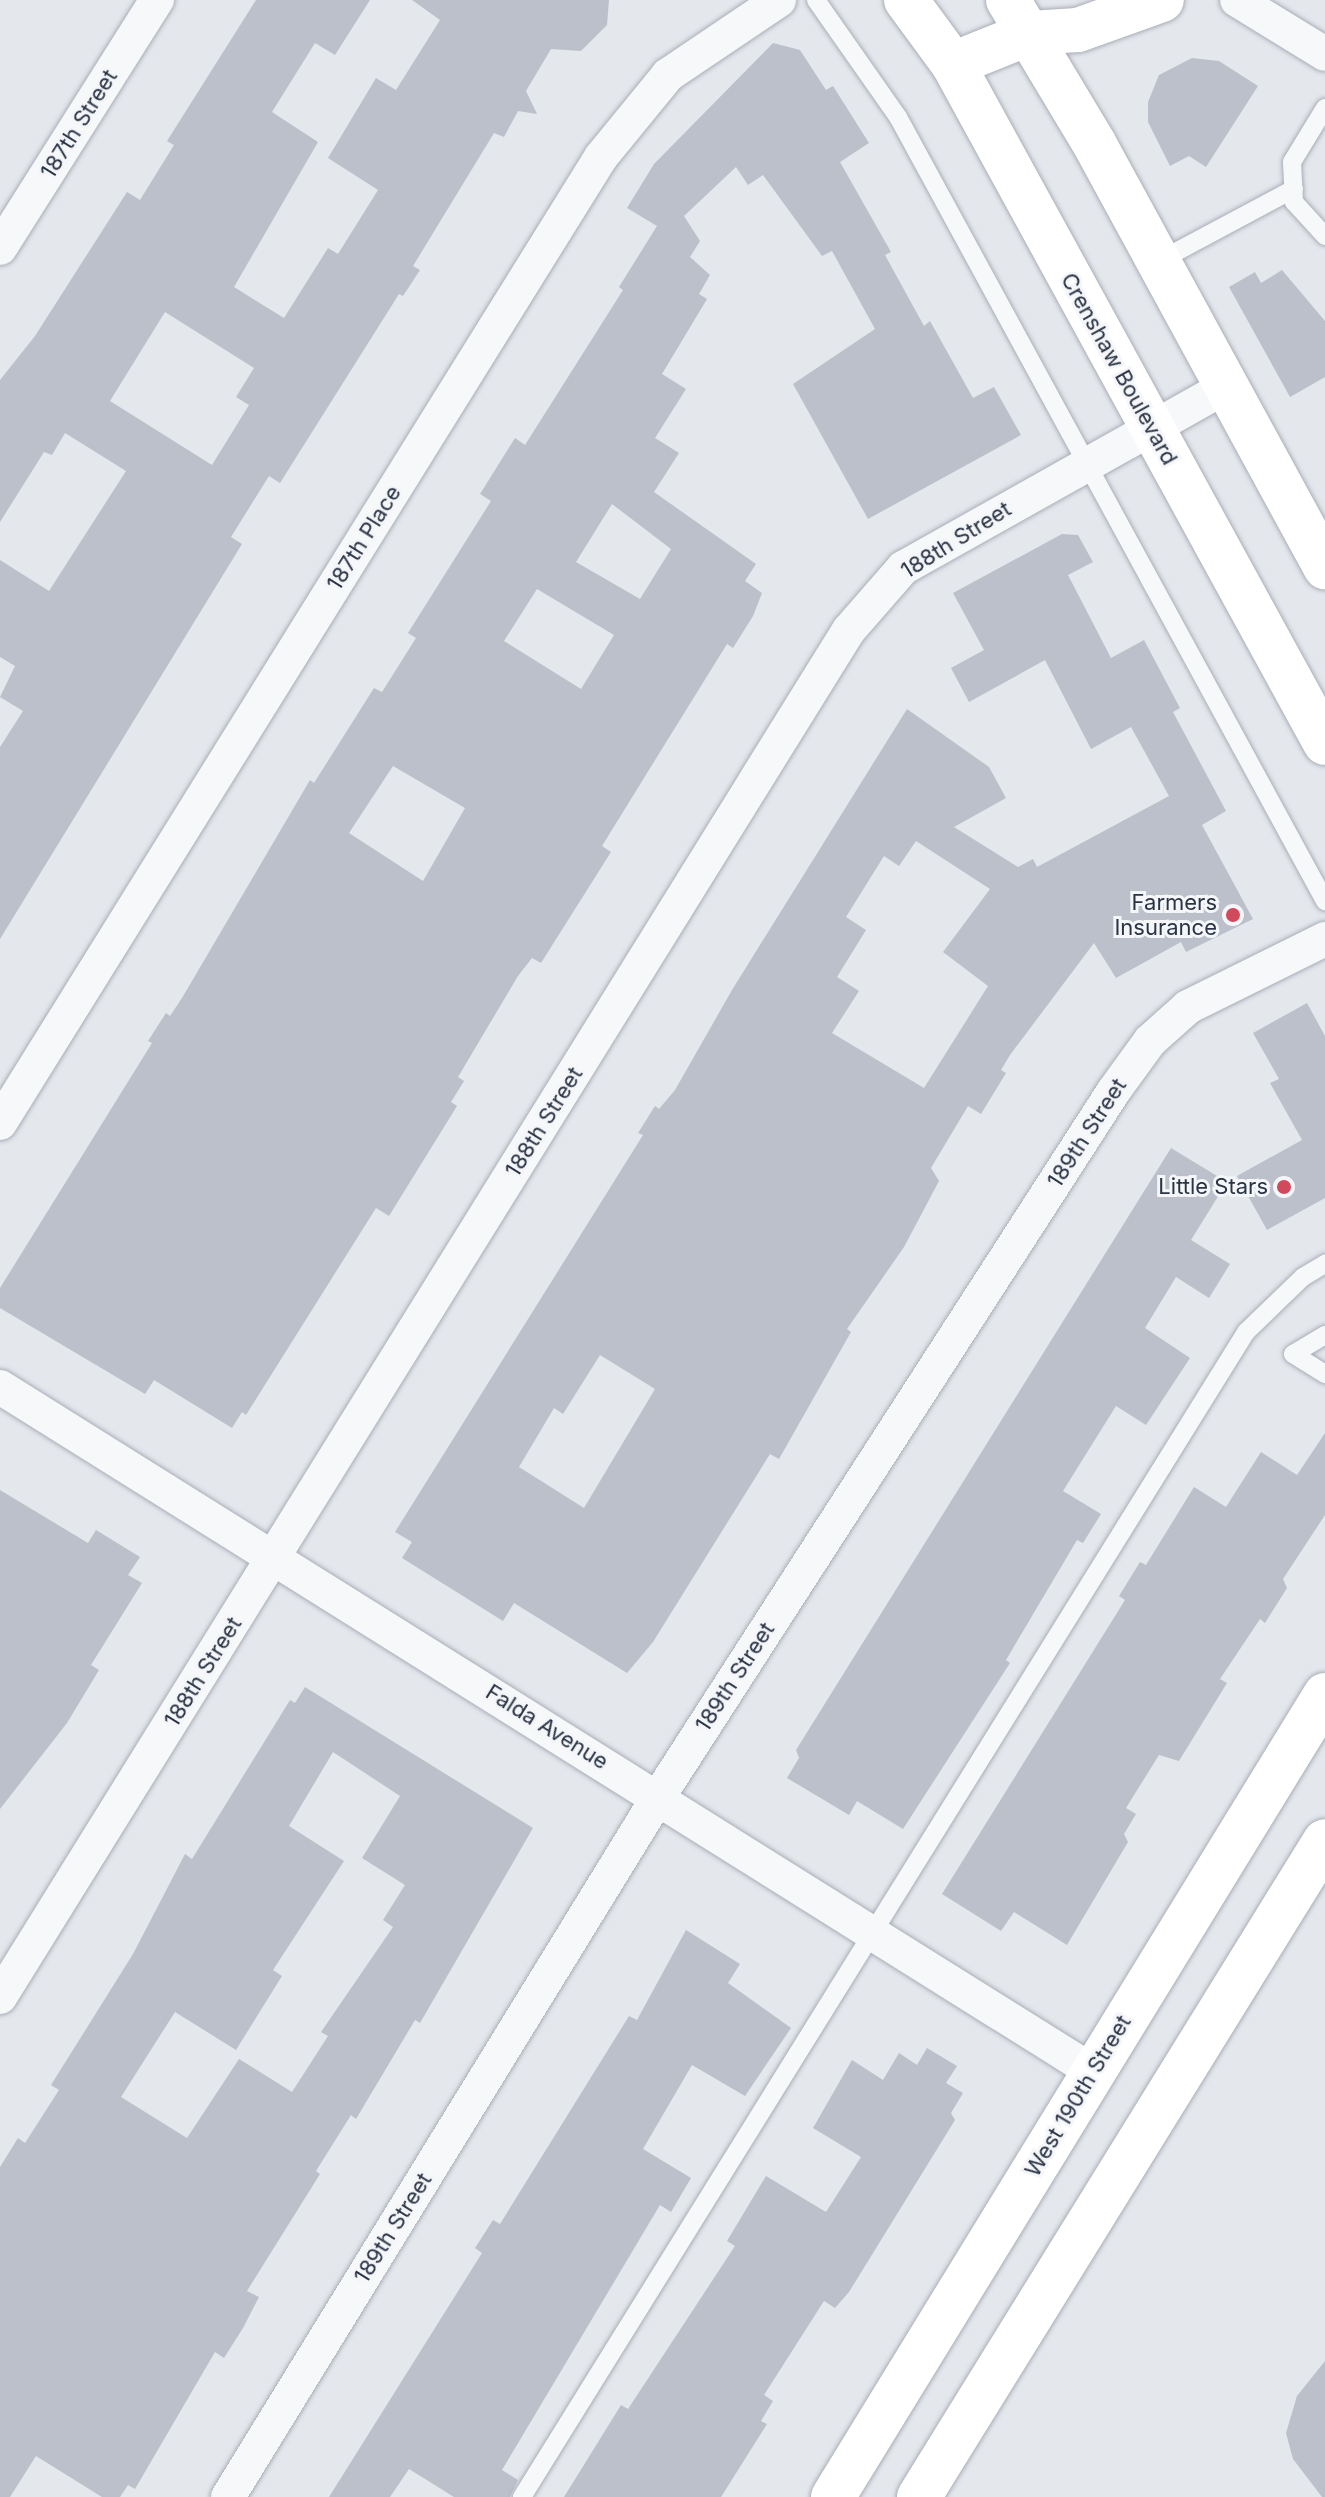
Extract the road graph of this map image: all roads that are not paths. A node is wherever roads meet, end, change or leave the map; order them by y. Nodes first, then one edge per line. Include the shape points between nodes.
1 (157, 0) edge
2 (779, 0) edge
3 (816, 0) edge
4 (906, 0) edge
5 (1162, 0) edge
6 (1237, 0) edge
7 (1019, 16) edge
8 (1325, 54) edge
9 (953, 64) junction
10 (1325, 108) edge
11 (1294, 189) junction
12 (1325, 236) edge
13 (0, 248) edge
14 (1159, 261) junction
15 (1226, 387) junction
16 (1150, 428) junction
17 (1088, 462) junction
18 (1325, 567) edge
19 (1325, 743) edge
20 (1325, 901) edge
21 (1325, 939) edge
22 (0, 1123) edge
23 (1325, 1264) edge
24 (1325, 1335) edge
25 (1325, 1374) edge
26 (0, 1387) edge
27 (274, 1557) junction
28 (1325, 1695) edge
29 (659, 1796) junction
30 (1325, 1841) edge
31 (875, 1931) junction
32 (0, 1997) edge
33 (1092, 2071) junction
34 (228, 2497) edge
35 (522, 2497) edge
36 (833, 2497) edge
37 (919, 2497) edge

1 - 13 street, 187th Street
2 - 22 street, 187th Place via 668,75 601,157
3 - 17 lane via 898,117
4 - 9 main road, Crenshaw Boulevard
5 - 7 main road via 1078,30
6 - 8 street
7 - 9 main road
7 - 14 main road
9 - 16 main road, Crenshaw Boulevard
10 - 11 lane via 1292,162
11 - 12 lane via 1294,202
11 - 14 lane
14 - 15 main road
15 - 16 street, 188th Street
15 - 18 main road
16 - 17 street, 188th Street
16 - 19 main road, Crenshaw Boulevard
17 - 20 lane
17 - 27 street, 188th Street via 903,568 849,630
21 - 29 street, 189th Street via 1188,1007 1150,1041
23 - 31 lane via 1303,1277 1246,1332
24 - 25 lane via 1293,1354
26 - 27 street, Falda Avenue
27 - 29 street, Falda Avenue
27 - 32 street, 188th Street
28 - 33 main road, West 190th Street
29 - 31 street, Falda Avenue
29 - 34 street, 189th Street
30 - 37 main road
31 - 33 street, Falda Avenue
31 - 35 lane
33 - 36 main road, West 190th Street

